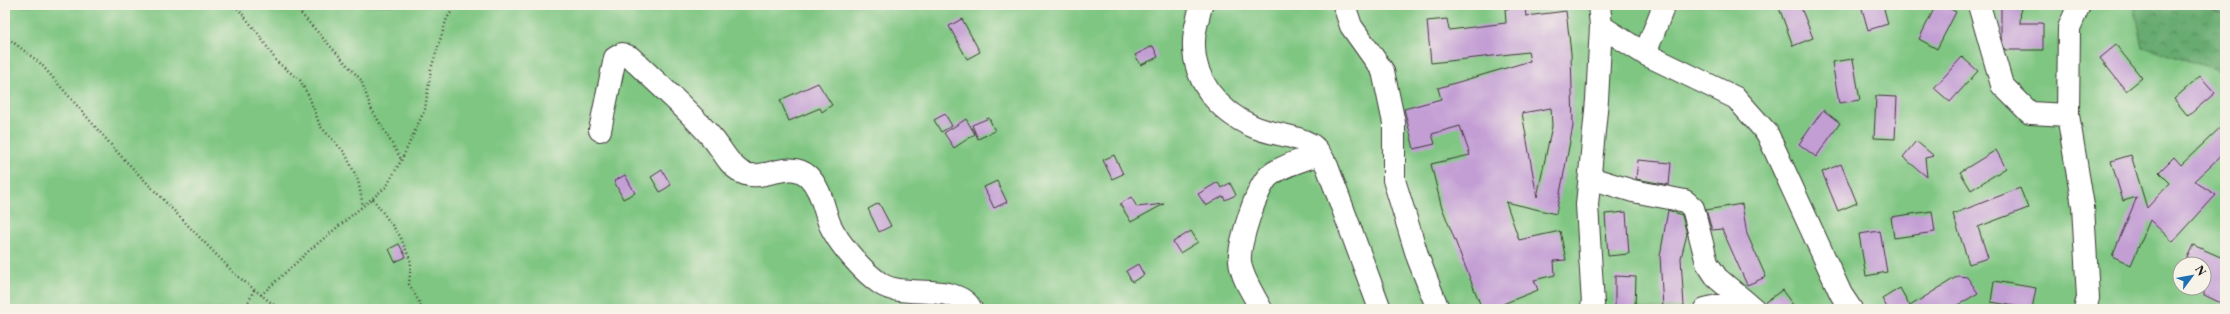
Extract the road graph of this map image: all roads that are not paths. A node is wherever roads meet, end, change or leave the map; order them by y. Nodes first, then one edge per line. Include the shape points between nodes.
1 (1201, 5) edge
2 (1344, 5) edge
3 (1599, 5) edge
4 (1664, 5) edge
5 (1979, 5) edge
6 (2078, 5) edge
7 (1601, 26) junction
8 (1646, 54) junction
9 (2068, 115) junction
10 (600, 130) dead end
11 (1320, 154) junction
12 (1590, 178) junction
13 (1748, 305) edge
14 (971, 309) edge
15 (1261, 309) edge
16 (1380, 309) edge
17 (1438, 309) edge
18 (1591, 309) edge
19 (1705, 309) edge
20 (1851, 309) edge
21 (2085, 309) edge

1 - 11 street via 1194,40 1194,59 1200,77 1211,96 1252,126 1311,144
2 - 17 street via 1352,26 1383,71 1394,123 1394,180 1418,258
3 - 7 street
4 - 8 street
5 - 9 street via 2002,85 2030,113
6 - 9 street via 2070,28
7 - 8 street
7 - 12 street
8 - 20 street via 1736,98 1767,133 1841,294
9 - 21 street via 2083,206 2088,298
10 - 14 street via 611,69 615,58 622,54 636,62 714,140 730,162 743,173 755,176 795,169 808,176 819,190 837,237 866,272 882,285 894,290 924,290 952,296 960,299
11 - 15 street via 1281,168 1269,176 1262,185 1242,240 1240,262
11 - 16 street
12 - 13 street via 1633,191 1685,201 1690,205 1693,208 1707,263 1717,278
12 - 18 street via 1587,205 1593,304
13 - 19 street

